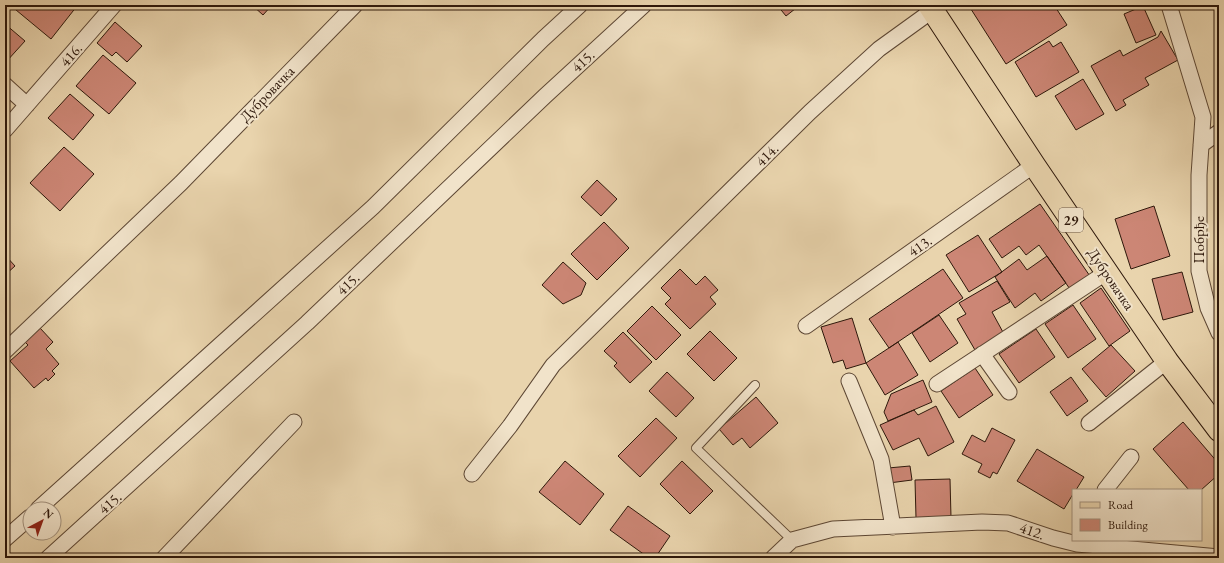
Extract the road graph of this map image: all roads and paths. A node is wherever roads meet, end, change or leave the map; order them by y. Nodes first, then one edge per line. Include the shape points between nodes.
1 (114, 5) edge
2 (355, 5) edge
3 (580, 5) edge
4 (644, 5) edge
5 (1169, 5) edge
6 (931, 8) edge
7 (5, 85) edge
8 (27, 105) junction
9 (5, 130) edge
10 (1219, 132) edge
11 (1201, 145) junction
12 (1034, 165) junction
13 (1107, 272) junction
14 (806, 326) dead end
15 (1219, 333) edge
16 (5, 351) edge
17 (982, 354) junction
18 (1167, 361) junction
19 (849, 381) dead end
20 (937, 384) dead end
21 (756, 385) dead end
22 (1009, 392) dead end
23 (294, 422) dead end
24 (1089, 423) dead end
25 (1219, 430) edge
26 (1131, 457) dead end
27 (472, 474) dead end
28 (1106, 489) edge
29 (47, 501) edge
30 (22, 524) edge
31 (893, 526) junction
32 (1069, 536) edge
33 (5, 539) edge
34 (792, 540) junction
35 (1074, 541) edge
36 (1219, 557) edge
37 (48, 558) edge
38 (164, 558) edge
39 (773, 558) edge

1 - 8 street, 416.
2 - 16 street, Дубровачка via 181,183
3 - 29 street via 543,38 373,206
4 - 37 street, 415. via 307,323
5 - 11 street, Побрђе via 1203,117
6 - 12 main road, Дубровачка / 29
6 - 27 street, 414. via 879,49 810,112 553,365
7 - 8 street
8 - 9 street, 416.
10 - 11 street
11 - 15 street, Побрђе via 1199,271 1208,308
12 - 13 main road, Дубровачка / 29
12 - 14 street, 413.
13 - 17 street
13 - 18 main road, Дубровачка / 29
17 - 20 street
17 - 22 street
18 - 24 street
18 - 25 main road, Дубровачка / 29
19 - 31 street via 881,459
21 - 34 lane via 696,448
23 - 38 street
26 - 28 street
30 - 33 street
31 - 32 street, 412. via 968,522 1008,523
31 - 34 street, 412. via 833,529
34 - 39 street, 412.
35 - 36 street, 412. via 1077,544

